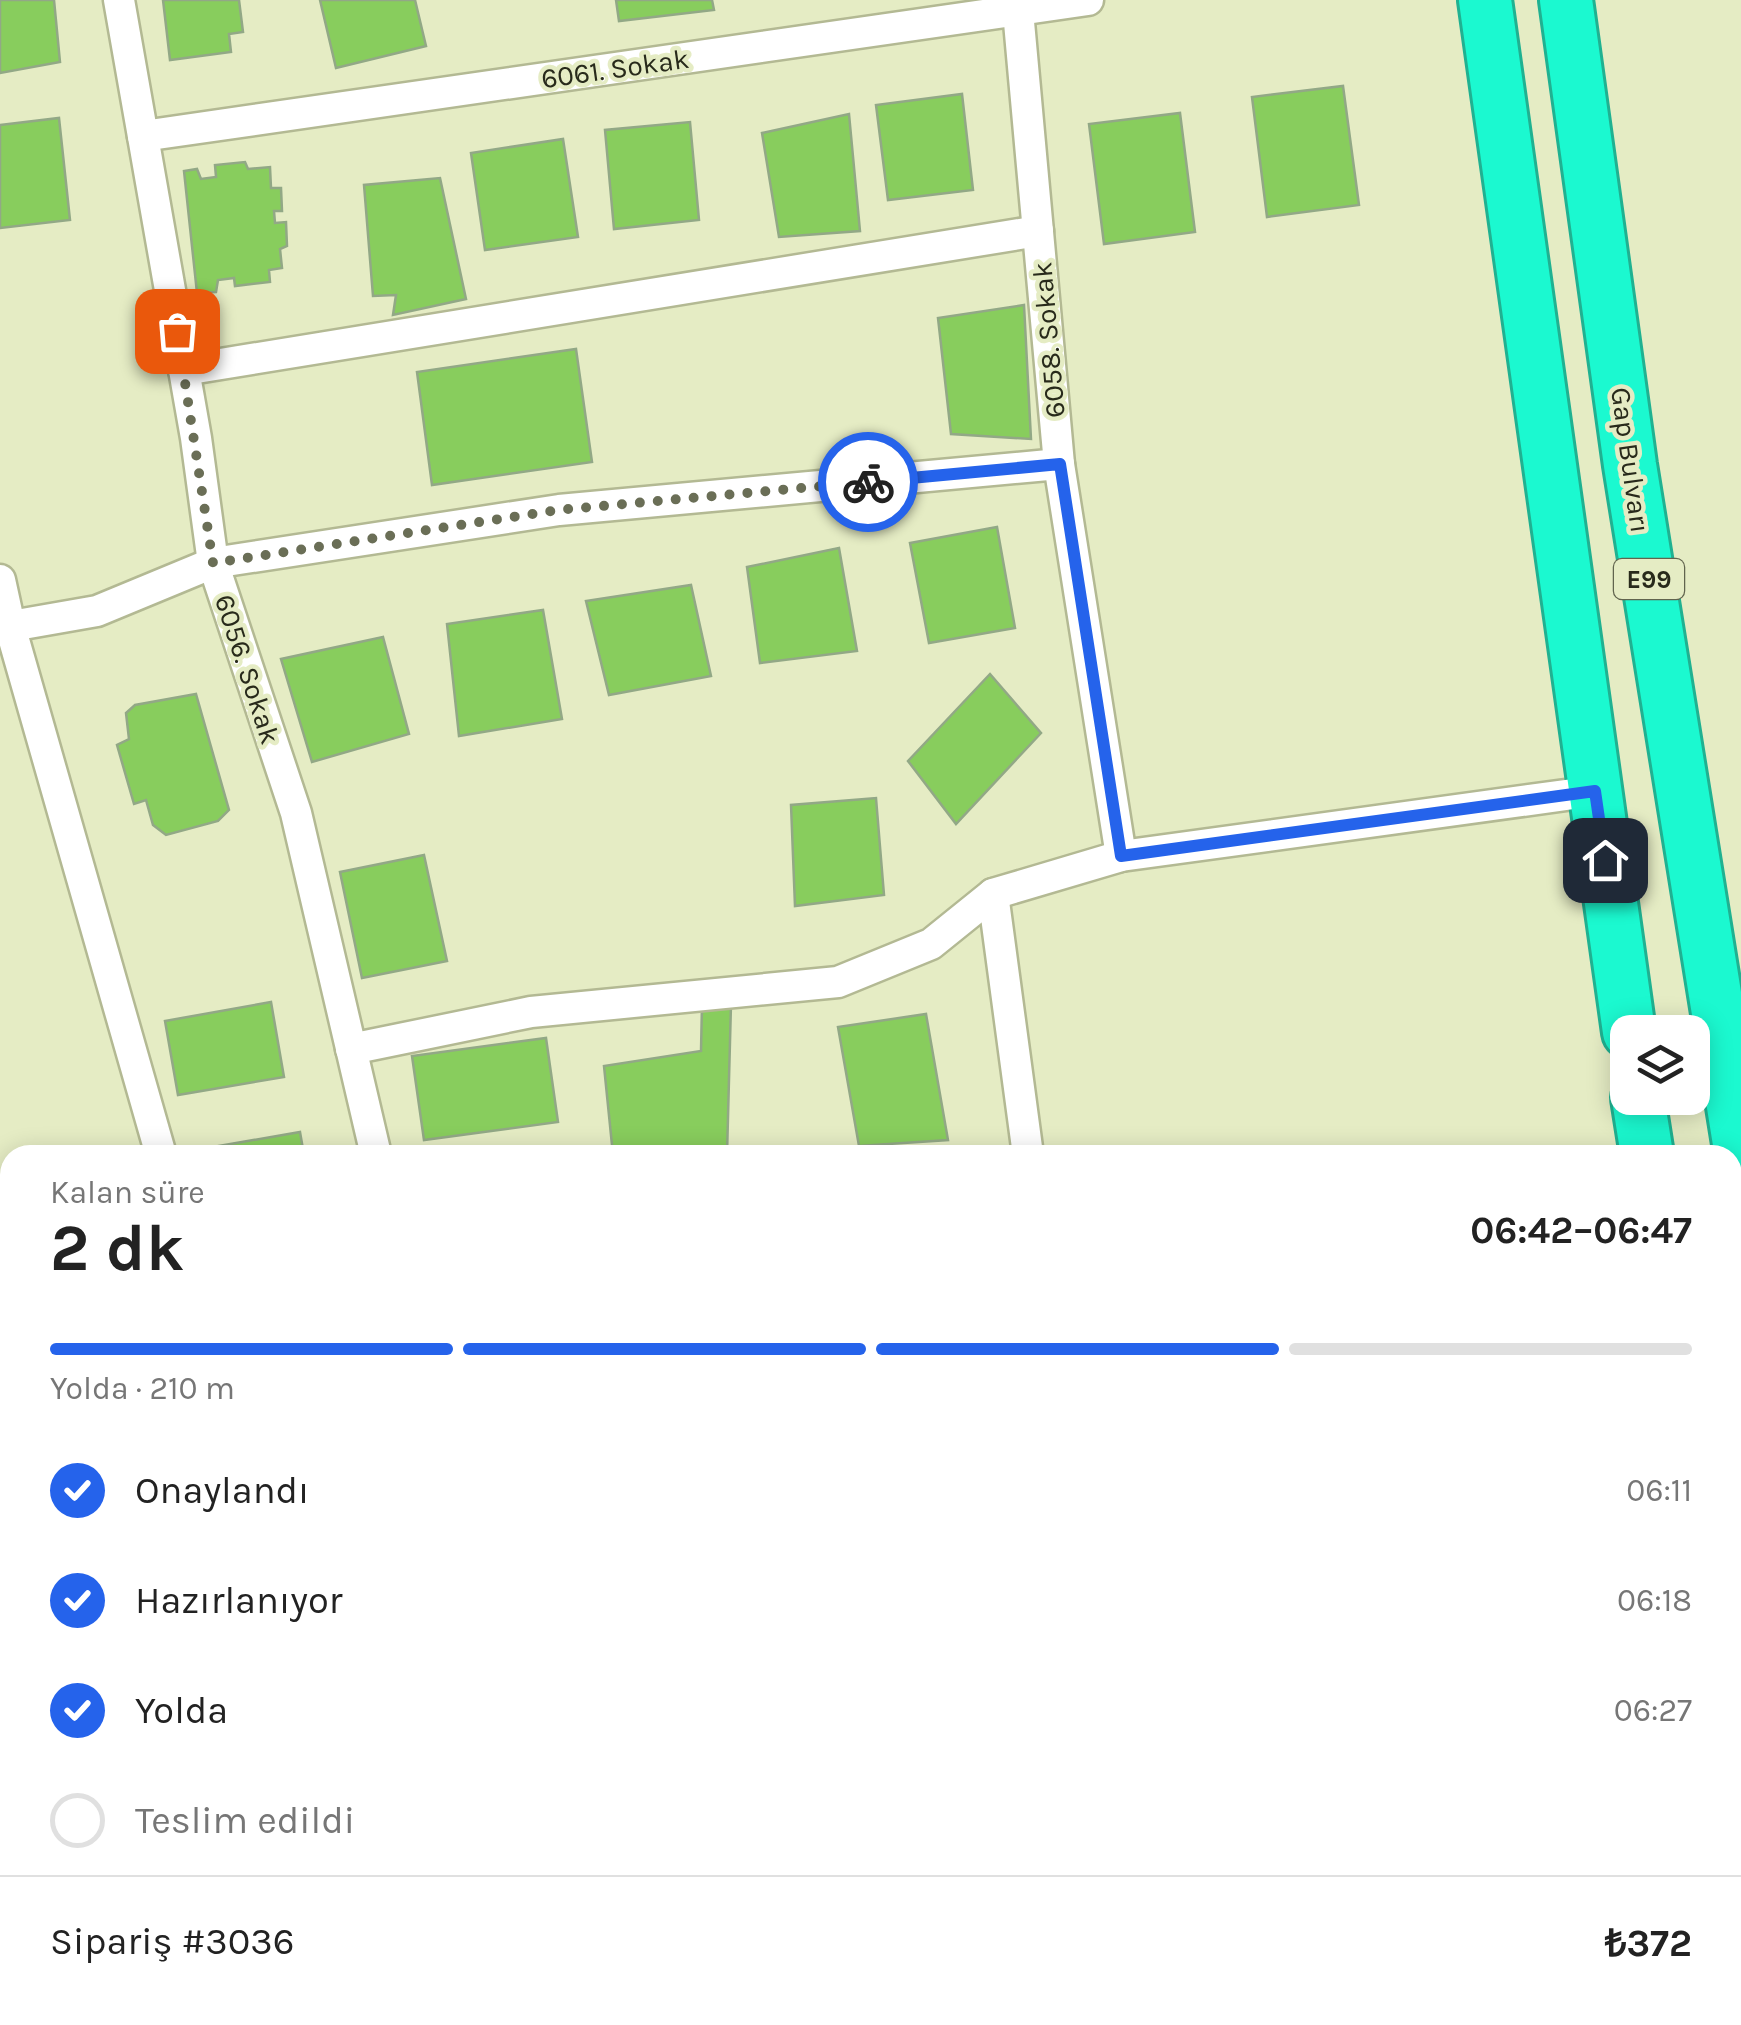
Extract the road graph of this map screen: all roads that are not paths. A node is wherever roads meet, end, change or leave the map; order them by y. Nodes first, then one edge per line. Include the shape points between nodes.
1 (119, 0) edge
2 (1088, 0) edge
3 (1484, 0) edge
4 (1566, 0) edge
5 (1018, 5) edge
6 (143, 136) junction
7 (1038, 231) junction
8 (184, 370) junction
9 (1060, 464) junction
10 (213, 563) junction
11 (0, 580) edge
12 (5, 627) edge
13 (1595, 791) junction
14 (1121, 856) junction
15 (993, 894) junction
16 (1627, 1015) edge
17 (351, 1048) junction
18 (1640, 1115) edge
19 (159, 1145) edge
20 (374, 1145) edge
21 (1027, 1145) edge
22 (1645, 1145) edge
23 (1739, 1145) edge

1 - 6 street, 6056. Sokak
2 - 5 street, 6061. Sokak
3 - 13 highway
4 - 23 highway, Gap Bulvarı / E99 via 1630,465
5 - 6 street, 6061. Sokak
5 - 7 street, 6058. Sokak
6 - 8 street, 6056. Sokak
7 - 8 street
7 - 9 street, 6058. Sokak
8 - 10 street, 6056. Sokak
9 - 10 street via 558,510
9 - 14 street, 6058. Sokak
10 - 12 street via 97,611
10 - 17 street, 6056. Sokak via 296,814
11 - 12 street
12 - 19 street
13 - 14 street
13 - 16 highway
14 - 15 street
15 - 17 street via 930,944 838,982 531,1012
15 - 21 street
17 - 20 street, 6056. Sokak
18 - 22 highway

